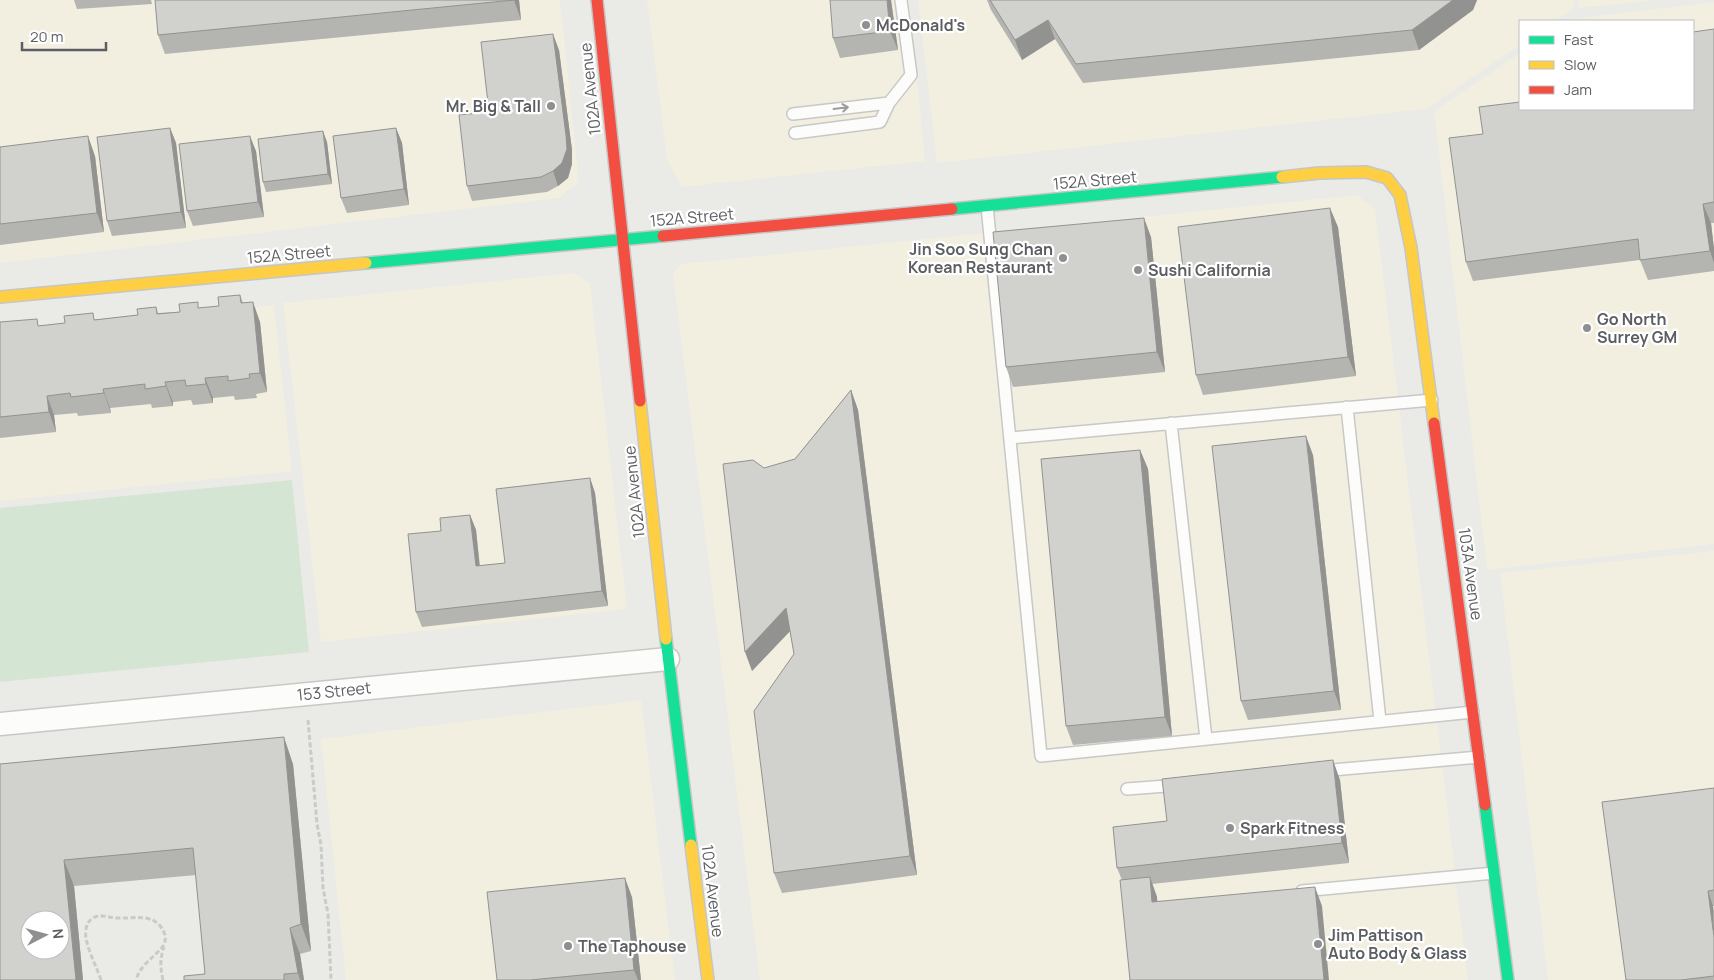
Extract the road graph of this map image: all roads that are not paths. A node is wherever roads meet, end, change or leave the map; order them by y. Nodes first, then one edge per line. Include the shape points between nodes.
1 (597, 0) edge
2 (901, 0) edge
3 (890, 102) junction
4 (793, 114) dead end
5 (795, 133) dead end
6 (1387, 178) joint
7 (987, 206) junction
8 (623, 240) junction
9 (0, 297) edge
10 (1432, 400) junction
11 (1347, 408) junction
12 (1171, 423) junction
13 (1010, 438) junction
14 (668, 659) junction
15 (1473, 712) junction
16 (1380, 721) junction
17 (0, 724) edge
18 (1206, 739) junction
19 (1479, 757) junction
20 (1306, 773) edge
21 (1187, 784) edge
22 (1127, 790) dead end
23 (1494, 873) junction
24 (1286, 892) edge
25 (708, 980) edge
26 (1508, 980) edge

1 - 8 street, 102A Avenue
2 - 3 lane via 910,75
4 -> 3 lane
3 - 5 lane via 880,122
6 - 7 street, 152A Street via 1366,172 1319,173
6 - 10 street, 103A Avenue via 1400,195 1412,248
7 - 8 street, 152A Street
7 - 13 lane
8 - 9 street, 152A Street
8 - 14 street, 102A Avenue
10 - 11 lane
10 - 15 street, 103A Avenue
11 - 12 lane
11 - 16 lane
12 - 13 lane
12 - 18 lane
13 - 18 lane via 1041,756
14 - 17 street, 153 Street
14 - 25 street, 102A Avenue
15 - 16 lane
15 - 19 street, 103A Avenue
16 - 18 lane
19 - 20 lane
19 - 23 street, 103A Avenue
21 - 22 lane
23 - 24 lane
23 - 26 street, 103A Avenue

